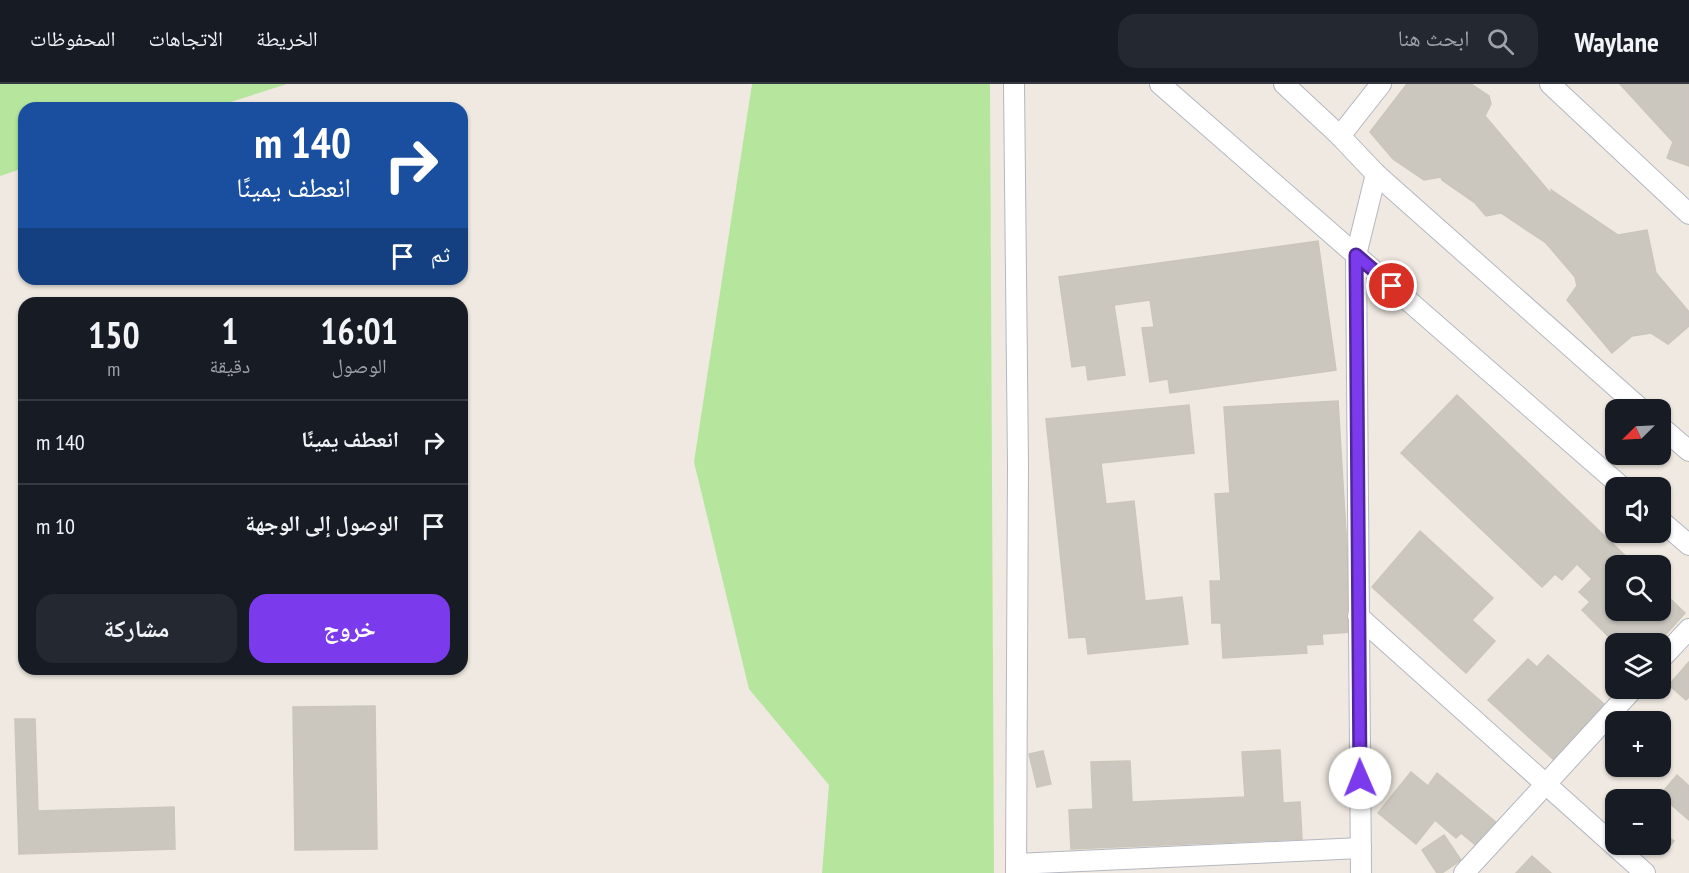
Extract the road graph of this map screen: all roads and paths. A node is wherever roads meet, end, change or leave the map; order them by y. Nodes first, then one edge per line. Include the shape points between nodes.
1 (1014, 84) edge
2 (1160, 84) edge
3 (1284, 84) edge
4 (1381, 84) edge
5 (1550, 84) edge
6 (1340, 135) junction
7 (1376, 174) junction
8 (1689, 214) edge
9 (1356, 255) junction
10 (1630, 399) edge
11 (1671, 436) edge
12 (1689, 452) edge
13 (1610, 477) edge
14 (1671, 529) edge
15 (1689, 545) edge
16 (1358, 616) junction
17 (1689, 629) edge
18 (1671, 648) edge
19 (1624, 699) edge
20 (1546, 784) junction
21 (1361, 848) junction
22 (1016, 868) edge
23 (1361, 873) edge
24 (1464, 873) edge
25 (1645, 873) edge

1 - 22 street via 1018,466
2 - 9 street
3 - 6 street
4 - 6 street
5 - 8 street
6 - 7 street
7 - 9 street
7 - 10 street
9 - 13 street
9 - 16 street
11 - 12 street
14 - 15 street
16 - 20 street
16 - 21 street
17 - 18 street
19 - 20 street
20 - 24 street
20 - 25 street
21 - 22 street
21 - 23 street

